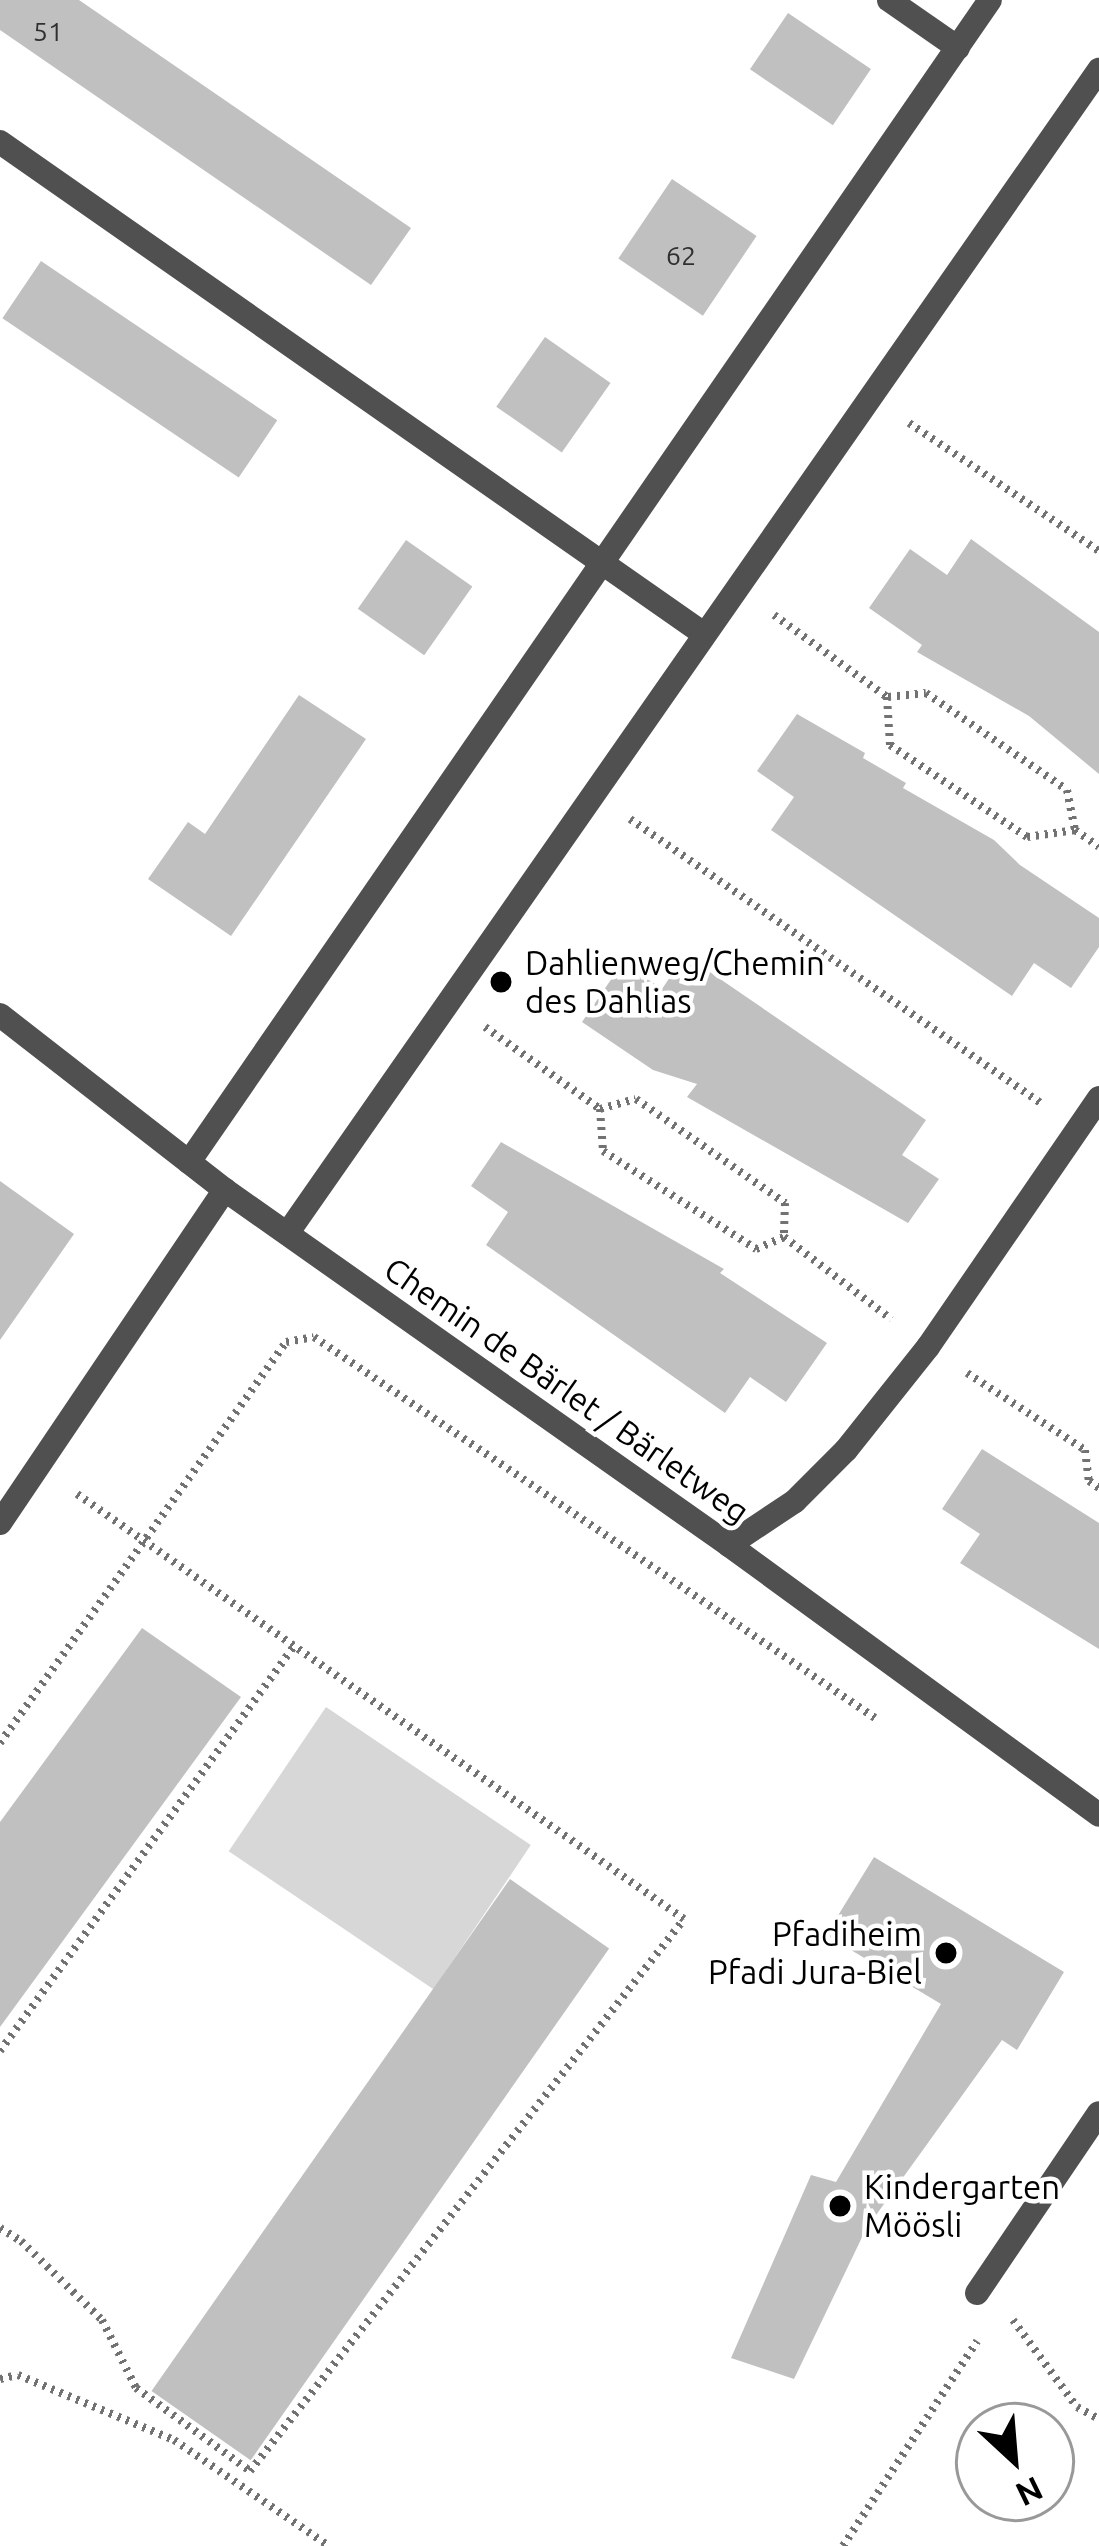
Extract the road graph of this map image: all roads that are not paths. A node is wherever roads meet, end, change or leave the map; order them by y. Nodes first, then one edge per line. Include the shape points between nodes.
1 (890, 0) edge
2 (990, 0) edge
3 (958, 48) junction
4 (1099, 70) edge
5 (0, 142) edge
6 (605, 562) junction
7 (704, 634) junction
8 (0, 1015) edge
9 (1099, 1098) edge
10 (189, 1162) junction
11 (225, 1190) junction
12 (290, 1232) junction
13 (0, 1523) edge
14 (729, 1545) junction
15 (1099, 1815) edge
16 (1099, 2113) edge
17 (989, 2299) road end

1 - 3 street
2 - 3 street
3 - 6 street
4 - 7 street
5 - 6 street
6 - 7 street
6 - 10 street
7 - 12 street
8 - 10 street, Chemin de Bärlet / Bärletweg
9 - 14 street via 928,1347 824,1476
10 - 11 street, Chemin de Bärlet / Bärletweg
11 - 12 street, Chemin de Bärlet / Bärletweg
11 - 13 street
12 - 14 street, Chemin de Bärlet / Bärletweg
14 - 15 street, Chemin de Bärlet / Bärletweg
16 - 17 street

